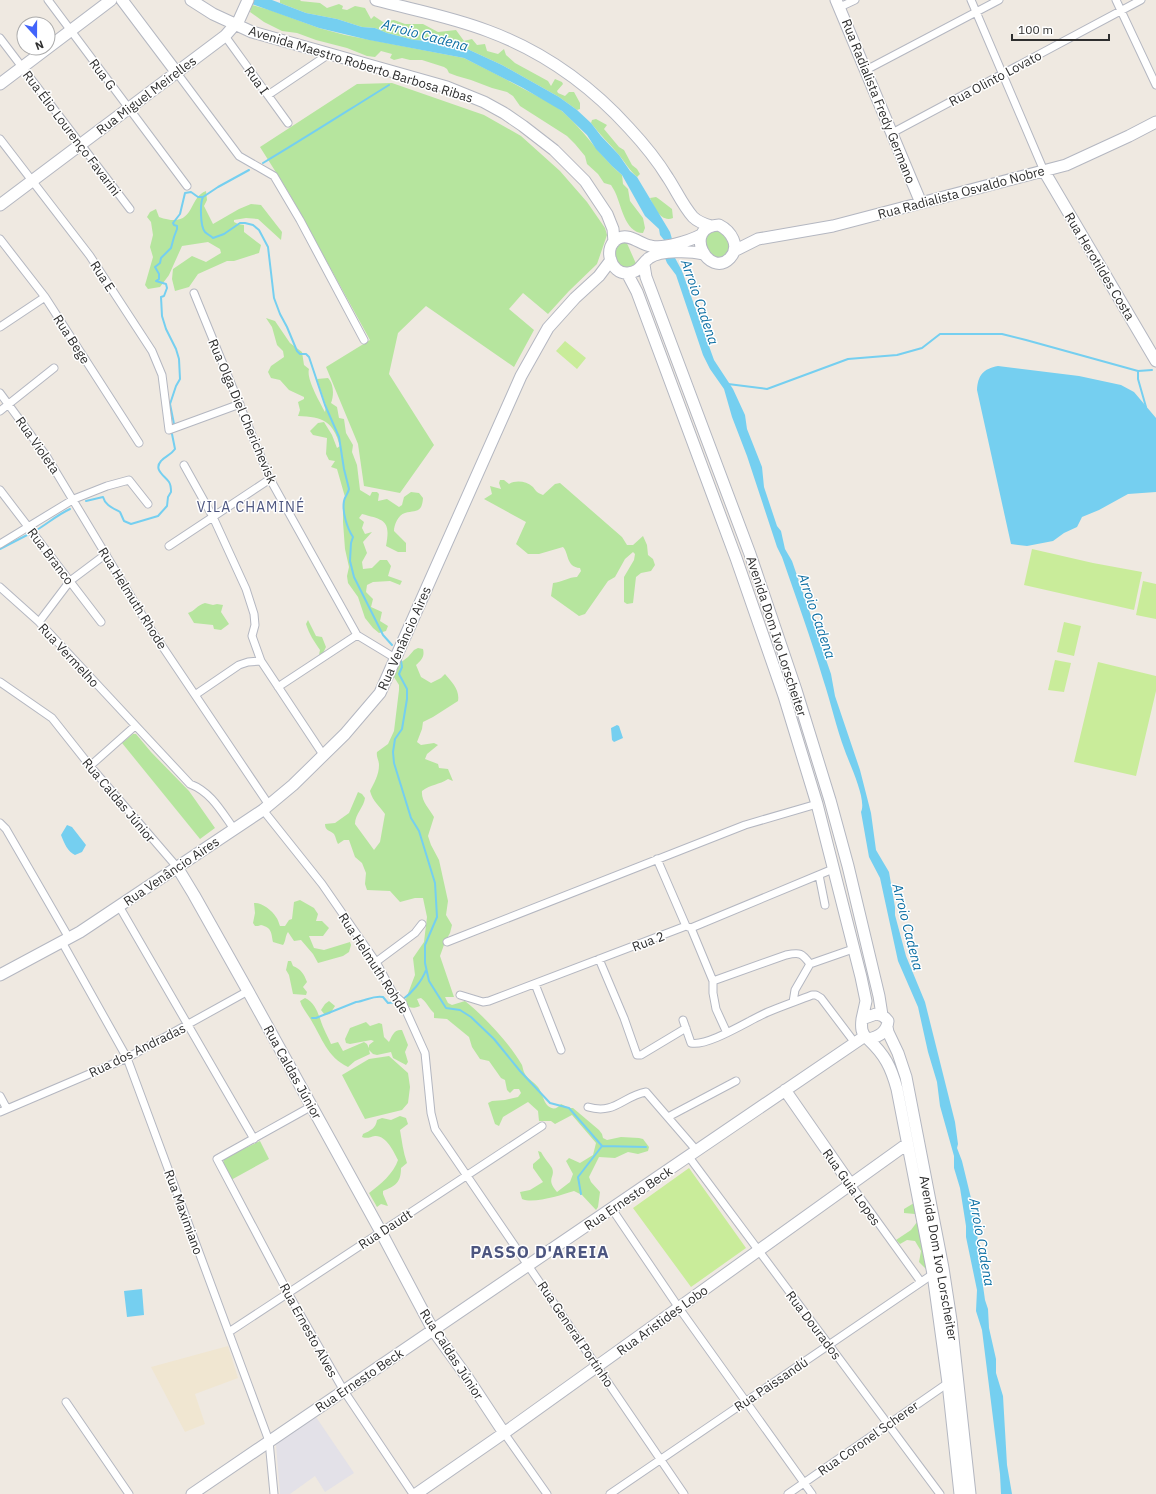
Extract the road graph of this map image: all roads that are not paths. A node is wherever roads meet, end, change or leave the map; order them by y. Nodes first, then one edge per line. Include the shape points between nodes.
1 (48, 0) edge
2 (111, 0) edge
3 (122, 0) edge
4 (190, 0) edge
5 (376, 0) edge
6 (855, 0) edge
7 (971, 0) edge
8 (999, 0) edge
9 (1116, 0) edge
10 (1141, 0) edge
11 (838, 4) edge
12 (246, 5) edge
13 (1121, 11) junction
14 (976, 12) junction
15 (235, 25) junction
16 (71, 31) junction
17 (225, 36) junction
18 (0, 38) edge
19 (329, 54) junction
20 (22, 68) junction
21 (866, 70) junction
22 (176, 73) junction
23 (1003, 74) junction
24 (0, 84) edge
25 (1156, 85) edge
26 (268, 95) junction
27 (128, 108) junction
28 (1156, 122) edge
29 (288, 123) dead end
30 (892, 133) junction
31 (0, 139) edge
32 (80, 144) junction
33 (1044, 171) junction
34 (32, 180) junction
35 (187, 186) dead end
36 (921, 203) junction
37 (0, 205) edge
38 (130, 209) dead end
39 (711, 226) junction
40 (731, 234) junction
41 (701, 235) junction
42 (0, 239) edge
43 (758, 239) junction
44 (614, 242) junction
45 (641, 243) junction
46 (681, 247) junction
47 (657, 250) junction
48 (734, 251) junction
49 (704, 254) junction
50 (610, 260) junction
51 (645, 263) junction
52 (623, 272) junction
53 (599, 276) junction
54 (194, 293) dead end
55 (45, 297) junction
56 (0, 327) edge
57 (364, 340) dead end
58 (1156, 361) edge
59 (54, 368) dead end
60 (0, 393) edge
61 (240, 404) junction
62 (9, 405) junction
63 (0, 411) edge
64 (139, 443) dead end
65 (184, 465) dead end
66 (270, 479) junction
67 (0, 490) edge
68 (74, 499) junction
69 (148, 504) dead end
70 (213, 517) junction
71 (28, 527) junction
72 (0, 544) edge
73 (169, 546) dead end
74 (106, 554) junction
75 (70, 581) junction
76 (0, 587) edge
77 (39, 622) junction
78 (101, 622) dead end
79 (358, 635) junction
80 (395, 658) junction
81 (261, 661) junction
82 (0, 682) edge
83 (278, 687) junction
84 (195, 695) junction
85 (135, 726) junction
86 (324, 756) junction
87 (90, 766) junction
88 (817, 804) junction
89 (266, 807) junction
90 (0, 823) edge
91 (234, 829) junction
92 (657, 859) junction
93 (177, 867) junction
94 (833, 869) junction
95 (819, 875) junction
96 (825, 905) dead end
97 (120, 906) junction
98 (422, 924) dead end
99 (688, 927) junction
100 (66, 940) junction
101 (448, 942) dead end
102 (853, 949) junction
103 (599, 959) junction
104 (376, 962) junction
105 (810, 964) junction
106 (0, 975) edge
107 (713, 981) junction
108 (535, 984) junction
109 (248, 991) junction
110 (460, 995) dead end
111 (793, 1002) junction
112 (882, 1015) junction
113 (862, 1019) junction
114 (683, 1020) dead end
115 (188, 1024) junction
116 (888, 1027) junction
117 (686, 1028) junction
118 (727, 1033) junction
119 (866, 1038) junction
120 (855, 1043) junction
121 (561, 1050) dead end
122 (127, 1058) junction
123 (736, 1081) dead end
124 (785, 1090) junction
125 (0, 1096) edge
126 (312, 1106) junction
127 (588, 1106) dead end
128 (7, 1109) junction
129 (0, 1112) edge
130 (668, 1117) junction
131 (542, 1126) dead end
132 (254, 1139) junction
133 (907, 1144) junction
134 (693, 1154) junction
135 (467, 1176) junction
136 (851, 1185) junction
137 (612, 1209) junction
138 (382, 1232) junction
139 (759, 1251) junction
140 (529, 1265) junction
141 (933, 1274) junction
142 (921, 1282) junction
143 (288, 1293) junction
144 (679, 1308) junction
145 (433, 1330) junction
146 (228, 1332) junction
147 (829, 1344) junction
148 (597, 1366) junction
149 (948, 1383) junction
150 (344, 1391) junction
151 (66, 1402) dead end
152 (745, 1402) junction
153 (888, 1425) junction
154 (504, 1433) junction
155 (269, 1441) junction
156 (661, 1460) junction
157 (804, 1483) junction
158 (129, 1494) edge
159 (192, 1494) edge
160 (274, 1494) edge
161 (414, 1494) edge
162 (547, 1494) edge
163 (610, 1494) edge
164 (684, 1494) edge
165 (788, 1494) edge
166 (812, 1494) edge
167 (940, 1494) edge
168 (960, 1494) edge
169 (970, 1494) edge

1 - 16 street, Rua G
2 - 16 street
3 - 22 street
4 - 15 street, Avenida Maestro Roberto Barbosa Ribas
5 - 39 street via 442,16 488,31 523,46 559,67 583,84 618,116 656,160 693,217
6 - 11 street
7 - 14 street
8 - 14 street
9 - 13 street
10 - 13 street, Rua Olinto Lovato
11 - 21 street, Rua Radialista Fredy Germano
12 - 15 street, Rua Miguel Meirelles
13 - 23 street, Rua Olinto Lovato
13 - 25 street
14 - 21 street
14 - 23 street
15 - 17 street, Rua Miguel Meirelles
15 - 19 street, Avenida Maestro Roberto Barbosa Ribas
16 - 20 street
16 - 27 street, Rua G
17 - 22 street, Rua Miguel Meirelles
17 - 26 street, Rua I
18 - 20 street, Rua Élio Lourenço Favarini
19 - 26 street
19 - 44 street, Avenida Maestro Roberto Barbosa Ribas via 447,87 504,113 554,150 585,181 607,214 613,229
20 - 24 street
20 - 32 street, Rua Élio Lourenço Favarini
21 - 30 street, Rua Radialista Fredy Germano
22 - 27 street, Rua Miguel Meirelles
22 - 57 street via 239,156 274,176
23 - 30 street, Rua Olinto Lovato
23 - 33 street
26 - 29 street, Rua I
27 - 32 street, Rua Miguel Meirelles
27 - 35 street, Rua G
28 - 33 street, Rua Radialista Osvaldo Nobre via 1066,165
30 - 36 street, Rua Radialista Fredy Germano
31 - 34 street, Rua E
32 - 34 street, Rua Miguel Meirelles
32 - 38 street, Rua Élio Lourenço Favarini
33 - 36 street, Rua Radialista Osvaldo Nobre
33 - 58 street, Rua Herotildes Costa
34 - 37 street, Rua Miguel Meirelles
34 - 61 street, Rua E via 90,256 152,351 162,375 169,430
36 - 43 street, Rua Radialista Osvaldo Nobre via 833,226
39 - 40 street via 719,225
39 - 41 street
40 - 43 street, Rua Radialista Osvaldo Nobre
40 - 48 street
41 - 46 street
41 - 49 street via 700,244
42 - 55 street, Rua Bege
43 - 48 street, Rua Radialista Osvaldo Nobre
44 - 45 street via 622,237
44 - 50 street via 610,250
45 - 47 street
45 - 51 street
46 - 47 street
46 - 49 street
47 - 51 street
48 - 49 street via 729,259 720,263 711,261
50 - 52 street
50 - 53 street, Rua Venâncio Aires
51 - 52 street via 639,270
51 - 112 street, Avenida Dom Ivo Lorscheiter via 646,277 750,554 796,690 848,866
52 - 53 street, Rua Venâncio Aires
52 - 88 street, Avenida Dom Ivo Lorscheiter via 637,292 736,558 784,696
53 - 80 street, Rua Venâncio Aires via 551,324 526,367
54 - 61 street, Rua Olga Diel Cherichevisk
55 - 56 street
55 - 64 street, Rua Bege
59 - 62 street
60 - 62 street, Rua Violeta
61 - 66 street, Rua Olga Diel Cherichevisk
62 - 63 street
62 - 68 street, Rua Violeta
65 - 70 street
66 - 70 street
66 - 79 street, Rua Olga Diel Cherichevisk
67 - 71 street, Rua Branco
68 - 69 street via 129,480
68 - 71 street
68 - 74 street, Rua Helmuth Rhode
70 - 73 street
70 - 81 street via 246,589 254,614 252,636
71 - 72 street
71 - 75 street, Rua Branco
74 - 75 street
74 - 84 street, Rua Helmuth Rhode via 150,628
75 - 77 street
75 - 78 street, Rua Branco
76 - 77 street, Rua Vermelho
77 - 85 street, Rua Vermelho
79 - 80 street, Rua Olga Diel Cherichevisk
79 - 83 street
80 - 86 street, Rua Venâncio Aires via 380,693
81 - 83 street
81 - 84 street via 239,665
82 - 87 street, Rua Caldas Júnior via 52,718
83 - 86 street
84 - 89 street, Rua Helmuth Rohde
85 - 87 street
85 - 91 street, Rua Vermelho via 190,784 200,788 211,798
86 - 89 street, Rua Venâncio Aires
87 - 93 street, Rua Caldas Júnior
88 - 92 street via 745,825
88 - 94 street, Avenida Dom Ivo Lorscheiter
89 - 91 street, Rua Venâncio Aires
89 - 104 street, Rua Helmuth Rohde
90 - 100 street, Rua Maximiano via 17,848
91 - 93 street, Rua Venâncio Aires
92 - 99 street
92 - 101 street
93 - 97 street, Rua Venâncio Aires
93 - 109 street, Rua Caldas Júnior
94 - 95 street, Rua 2
94 - 102 street, Avenida Dom Ivo Lorscheiter
95 - 96 street
95 - 99 street, Rua 2
97 - 100 street, Rua Venâncio Aires
97 - 115 street
98 - 104 street via 415,933
99 - 103 street, Rua 2
99 - 107 street
100 - 106 street, Rua Venâncio Aires
100 - 122 street, Rua Maximiano
102 - 105 street
102 - 113 street, Avenida Dom Ivo Lorscheiter via 866,1001
103 - 108 street, Rua 2
103 - 117 street via 637,1055
104 - 135 street, Rua Helmuth Rohde via 399,1000 425,1054 435,1129
105 - 107 street via 803,954 796,953
105 - 111 street via 796,990
107 - 118 street via 716,1009
108 - 110 street, Rua 2 via 489,1001 482,1002
108 - 121 street
109 - 115 street, Rua dos Andradas
109 - 126 street, Rua Caldas Júnior
111 - 118 street via 766,1012
111 - 120 street via 812,995 821,998
112 - 113 street
112 - 116 street, Avenida Dom Ivo Lorscheiter via 888,1021
113 - 119 street, Avenida Dom Ivo Lorscheiter via 862,1032
114 - 117 street
115 - 122 street, Rua dos Andradas
115 - 132 street
116 - 119 street via 876,1037
116 - 169 street, Avenida Dom Ivo Lorscheiter via 906,1077 943,1268 958,1373
117 - 118 street via 693,1044
119 - 120 street, Rua Ernesto Beck
119 - 133 street, Avenida Dom Ivo Lorscheiter via 888,1062
120 - 124 street, Rua Ernesto Beck
122 - 128 street, Rua dos Andradas
122 - 146 street, Rua Maximiano
123 - 130 street
124 - 134 street, Rua Ernesto Beck
124 - 136 street, Rua Guia Lopes
125 - 128 street
126 - 132 street
126 - 138 street, Rua Caldas Júnior
127 - 130 street, Rua Dourados via 608,1108 646,1092
128 - 129 street, Rua dos Andradas
130 - 134 street, Rua Dourados
131 - 135 street, Rua Daudt
132 - 143 street, Rua Ernesto Alves via 217,1159
133 - 136 street, Rua Aristides Lobo
133 - 141 street, Avenida Dom Ivo Lorscheiter
134 - 137 street, Rua Ernesto Beck
134 - 139 street, Rua Dourados
135 - 138 street, Rua Daudt
135 - 140 street, Rua General Portinho
136 - 139 street, Rua Aristides Lobo
136 - 142 street, Rua Guia Lopes
137 - 140 street, Rua Ernesto Beck
137 - 144 street
138 - 143 street, Rua Daudt
138 - 145 street, Rua Caldas Júnior
139 - 144 street, Rua Aristides Lobo
139 - 147 street, Rua Dourados
140 - 145 street, Rua Ernesto Beck
140 - 148 street, Rua General Portinho
141 - 142 street, Rua Paissandú
141 - 149 street, Avenida Dom Ivo Lorscheiter
142 - 147 street, Rua Paissandú
143 - 146 street, Rua Daudt
143 - 150 street, Rua Ernesto Alves
144 - 148 street, Rua Aristides Lobo
144 - 152 street
145 - 150 street, Rua Ernesto Beck
145 - 154 street, Rua Caldas Júnior
146 - 155 street, Rua Maximiano
147 - 152 street, Rua Paissandú
147 - 153 street, Rua Dourados
148 - 154 street, Rua Aristides Lobo
148 - 156 street, Rua General Portinho
149 - 153 street, Rua Coronel Scherer
149 - 168 street, Avenida Dom Ivo Lorscheiter
150 - 155 street, Rua Ernesto Beck
150 - 161 street, Rua Ernesto Alves
151 - 158 street
152 - 156 street, Rua Paissandú
152 - 157 street
153 - 157 street, Rua Coronel Scherer
153 - 167 street, Rua Dourados
154 - 161 street, Rua Aristides Lobo
154 - 162 street, Rua Caldas Júnior
155 - 159 street, Rua Ernesto Beck
155 - 160 street, Rua Maximiano
156 - 163 street, Rua Paissandú
156 - 164 street, Rua General Portinho
157 - 165 street, Rua Coronel Scherer
157 - 166 street

